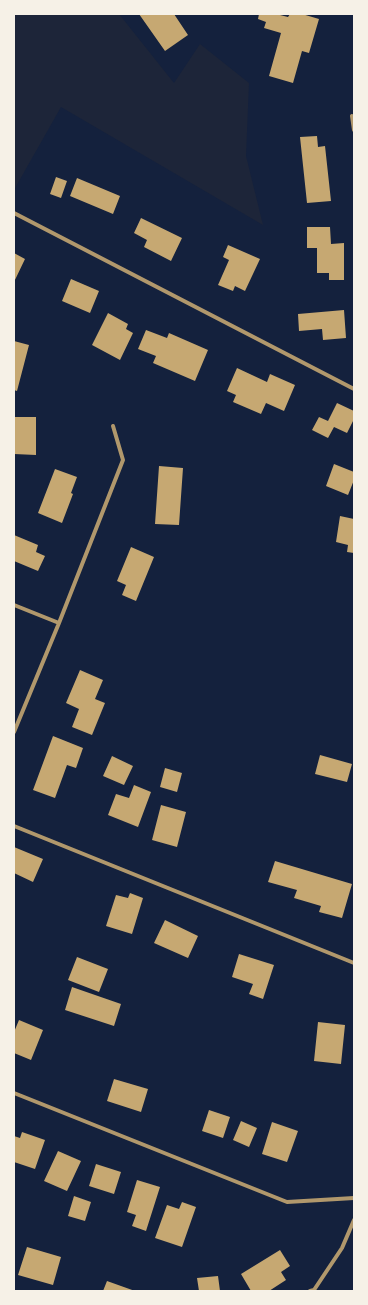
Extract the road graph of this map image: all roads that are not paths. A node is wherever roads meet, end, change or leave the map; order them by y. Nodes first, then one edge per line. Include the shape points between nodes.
1 (353, 116) edge
2 (354, 130) edge
3 (14, 213) edge
4 (354, 389) edge
5 (113, 426) dead end
6 (14, 605) edge
7 (59, 623) junction
8 (14, 732) edge
9 (14, 826) edge
10 (354, 963) edge
11 (14, 1093) edge
12 (354, 1198) edge
13 (354, 1220) edge
14 (310, 1291) edge

1 - 2 street
3 - 4 street
5 - 7 street via 123,460
6 - 7 street
7 - 8 street
9 - 10 street
11 - 12 street via 287,1202
13 - 14 street via 342,1248 314,1290

